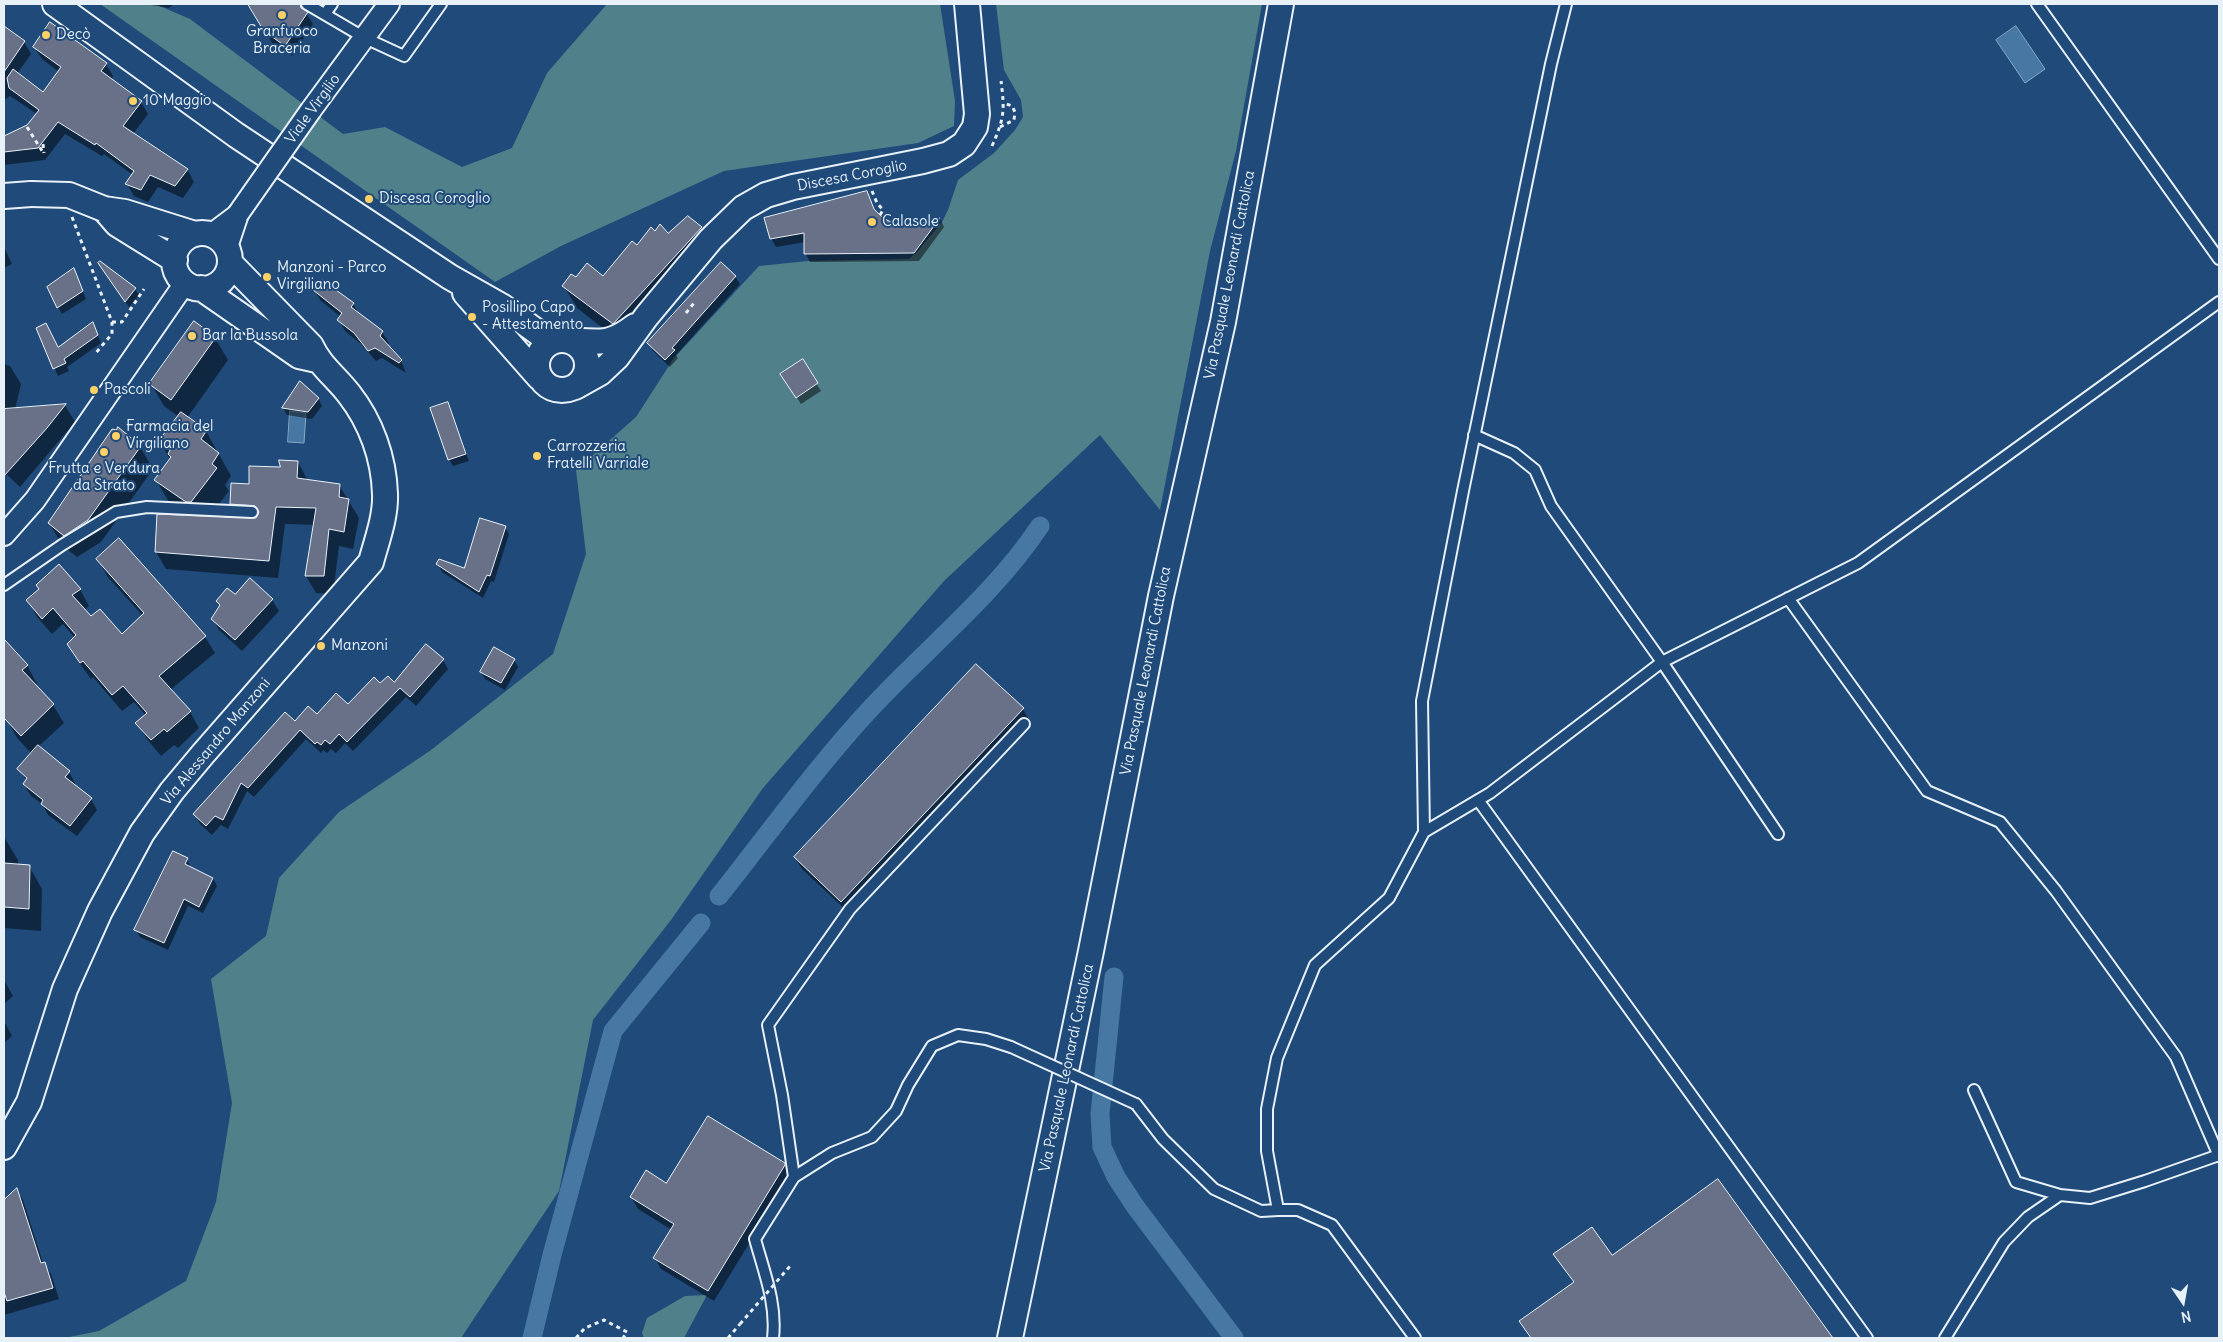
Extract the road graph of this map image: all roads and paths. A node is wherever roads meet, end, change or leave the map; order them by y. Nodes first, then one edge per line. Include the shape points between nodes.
1 (55, 4) edge
2 (307, 4) edge
3 (332, 4) edge
4 (389, 4) edge
5 (441, 4) edge
6 (968, 4) edge
7 (1281, 4) edge
8 (1566, 4) edge
9 (2037, 4) edge
10 (325, 14) junction
11 (365, 38) junction
12 (1001, 81) dead end
13 (1004, 103) junction
14 (27, 127) dead end
15 (1000, 127) junction
16 (43, 144) dead end
17 (992, 146) dead end
18 (870, 186) dead end
19 (4, 196) edge
20 (104, 209) junction
21 (880, 215) dead end
22 (76, 228) dead end
23 (216, 245) junction
24 (2219, 259) edge
25 (175, 260) junction
26 (450, 277) junction
27 (193, 286) junction
28 (144, 289) dead end
29 (2219, 302) edge
30 (694, 303) dead end
31 (686, 313) dead end
32 (646, 317) junction
33 (112, 322) junction
34 (559, 341) junction
35 (94, 355) dead end
36 (317, 360) junction
37 (540, 377) junction
38 (575, 387) junction
39 (1474, 435) junction
40 (252, 512) dead end
41 (4, 535) edge
42 (4, 585) edge
43 (1788, 598) junction
44 (1662, 662) junction
45 (1024, 724) dead end
46 (1478, 800) junction
47 (1424, 832) junction
48 (1778, 834) dead end
49 (1974, 1090) dead end
50 (4, 1147) edge
51 (2219, 1155) edge
52 (794, 1177) junction
53 (2060, 1195) junction
54 (1278, 1210) junction
55 (791, 1265) dead end
56 (576, 1338) edge
57 (623, 1338) edge
58 (728, 1338) edge
59 (773, 1338) edge
60 (1010, 1338) edge
61 (1415, 1338) edge
62 (1867, 1338) edge
63 (1945, 1338) edge

1 - 26 street via 236,135
2 - 10 lane
3 - 10 lane
4 - 11 street, Viale Virgilio
5 - 11 lane via 404,56
6 - 32 street, Discesa Coroglio via 977,114 975,127 964,144 949,154 923,161 766,195 743,208 711,239
7 - 60 street, Via Pasquale Leonardi Cattolica via 1222,322 1161,596
8 - 39 lane
9 - 24 lane
10 - 11 lane
11 - 23 street, Viale Virgilio, bridge
12 - 13 path
13 - 15 path
13 - 15 path via 1012,106 1014,120
14 - 16 path via 44,154
15 - 17 path
18 - 21 path via 876,203 883,210
19 - 20 street, bridge via 69,195
20 - 23 street via 125,212
20 - 25 street via 117,224
22 - 33 path
23 - 25 street via 186,238 179,245
23 - 27 street via 222,281 214,286
23 - 36 street, Via Alessandro Manzoni via 311,346
25 - 27 street via 178,276
26 - 34 street
26 - 37 street
27 - 36 street, Via Alessandro Manzoni via 299,356
27 - 41 street via 35,500
28 - 33 path via 122,322
29 - 43 lane via 1858,563
30 - 31 path
32 - 34 street, Discesa Coroglio via 618,339
32 - 38 street, Discesa Coroglio via 617,357 600,373
33 - 35 path via 112,334
34 - 37 street via 539,353 537,369
34 - 38 street via 582,349 586,356 586,373
36 - 50 street, Via Alessandro Manzoni via 349,394 368,424 380,455 386,495 371,562 203,754 142,833 100,911 65,989 29,1102
37 - 38 street via 551,388
39 - 44 lane via 1514,453 1535,470 1551,506
39 - 47 lane via 1422,700
40 - 42 lane via 147,507 116,512
43 - 44 lane
43 - 51 lane via 1928,791 2000,822 2056,891 2176,1058
44 - 46 lane
44 - 48 lane
45 - 52 lane via 850,909 768,1025
46 - 47 lane
46 - 62 lane
47 - 54 lane via 1389,898 1315,964 1276,1058 1266,1109 1267,1151
49 - 53 lane via 2016,1182
51 - 53 lane via 2090,1198
52 - 54 lane, bridge via 832,1153 872,1137 896,1111 932,1046 958,1035 1011,1047 1136,1104 1163,1139 1214,1189 1261,1211
52 - 59 lane via 755,1239 774,1306
53 - 63 lane via 2028,1217 2004,1242
54 - 61 lane via 1298,1210 1332,1226
55 - 58 path, bridge
56 - 57 path via 585,1328 604,1320 627,1332

